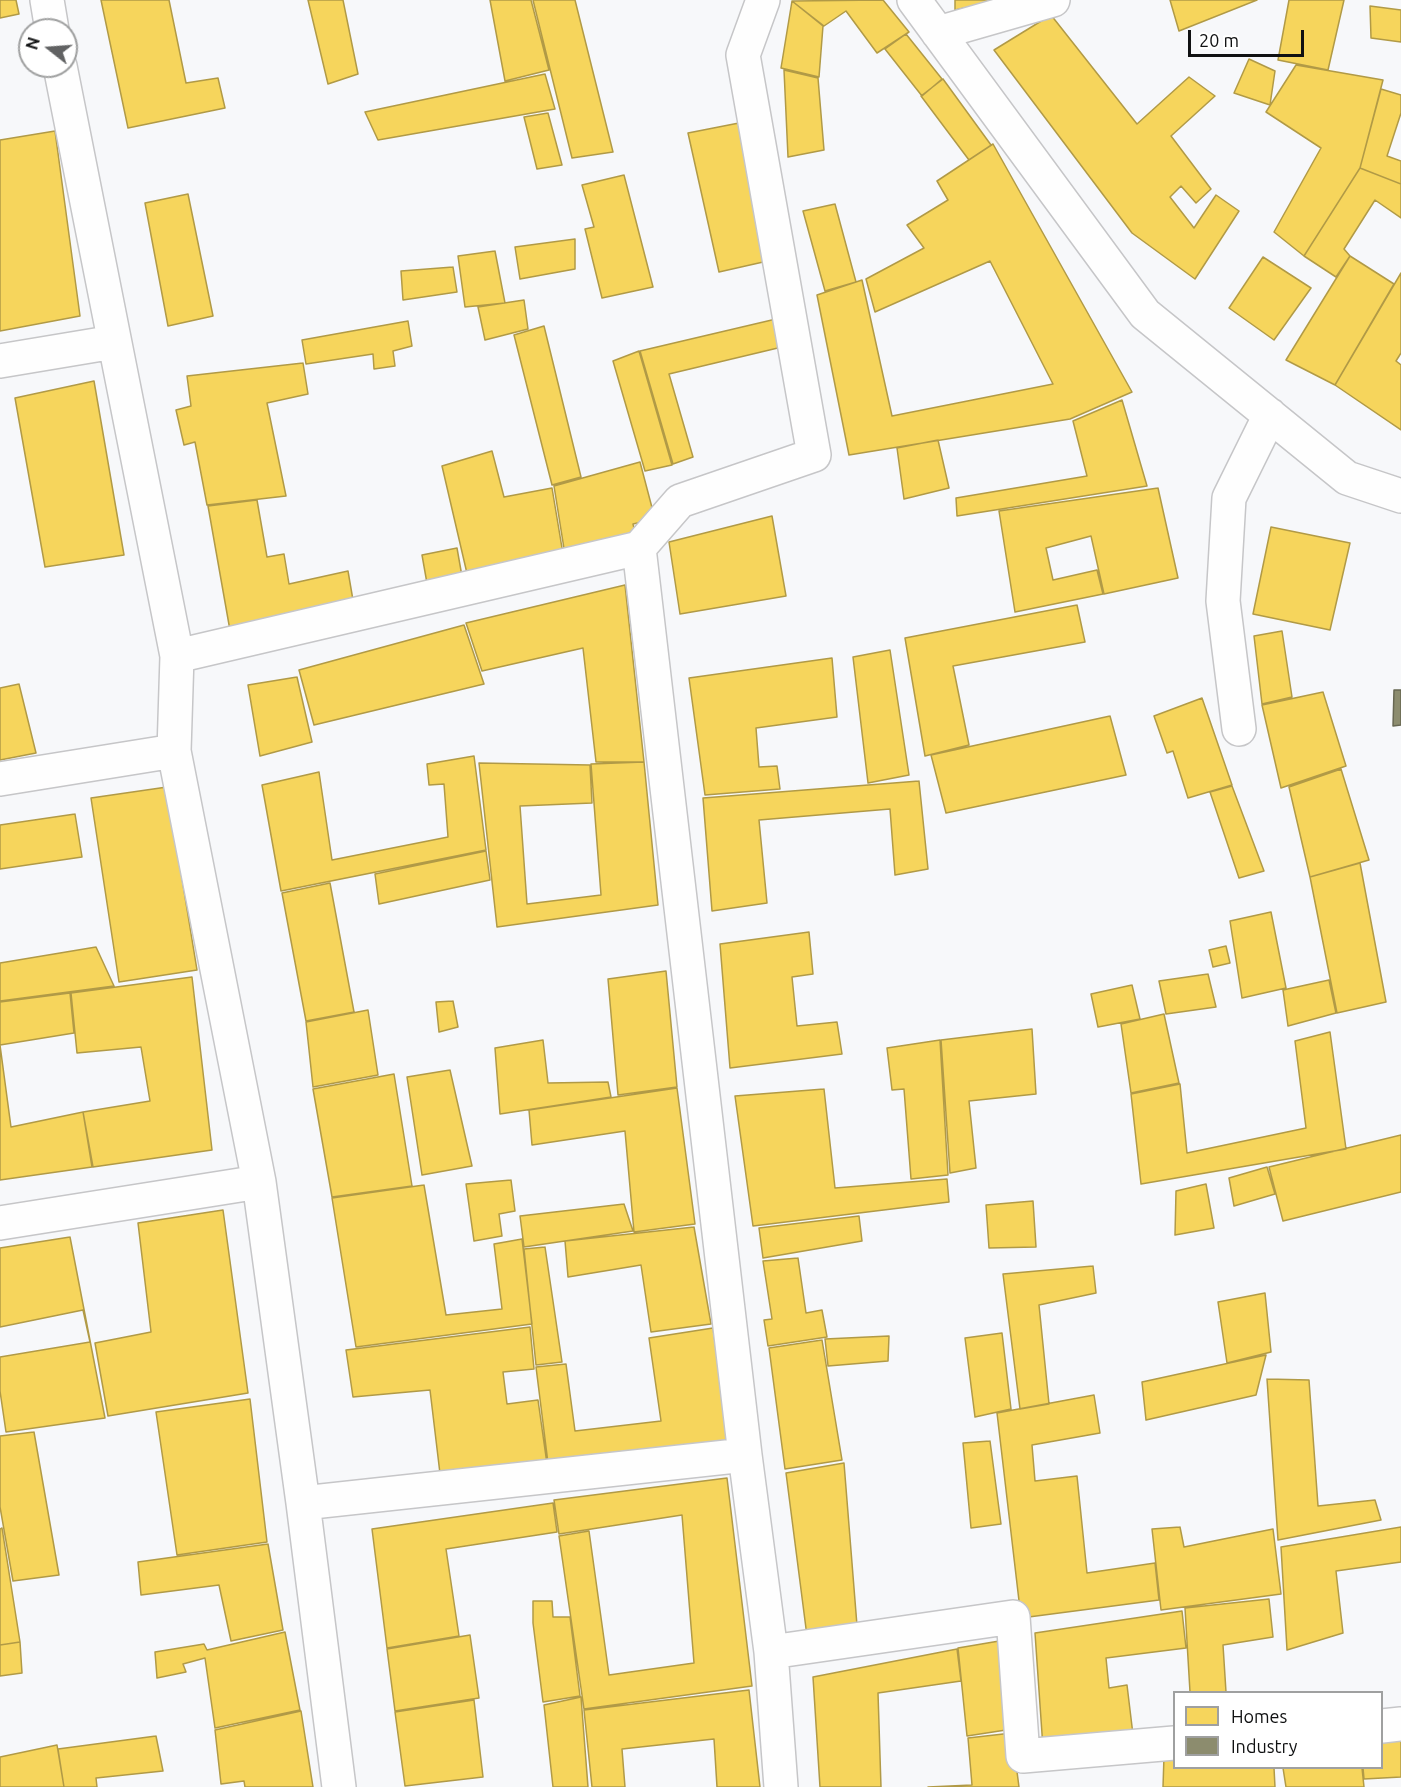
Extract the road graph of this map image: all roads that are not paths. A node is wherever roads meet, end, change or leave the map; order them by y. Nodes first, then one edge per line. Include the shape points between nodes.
1 (46, 0) edge
2 (763, 0) edge
3 (914, 0) edge
4 (1053, 0) edge
5 (50, 18) edge
6 (938, 33) junction
7 (62, 78) edge
8 (114, 342) junction
9 (0, 361) edge
10 (1270, 415) junction
11 (1401, 495) edge
12 (639, 548) junction
13 (177, 656) junction
14 (1239, 729) dead end
15 (174, 751) junction
16 (0, 779) edge
17 (259, 1182) junction
18 (0, 1223) edge
19 (745, 1455) junction
20 (303, 1503) junction
21 (771, 1652) junction
22 (1401, 1724) edge
23 (1383, 1726) edge
24 (1173, 1743) edge
25 (339, 1787) edge
26 (781, 1787) edge

1 - 5 street
2 - 12 street via 743,55 814,455 680,501
3 - 6 street
4 - 6 street
6 - 10 street via 1145,314
7 - 8 street
8 - 9 street
8 - 13 street
10 - 11 street via 1347,478
10 - 14 street via 1229,498 1223,601
12 - 13 street
12 - 19 street
13 - 15 street
15 - 16 street
15 - 17 street
17 - 18 street
17 - 20 street
19 - 20 street
19 - 21 street
20 - 25 street
21 - 24 street via 1013,1617 1023,1756
21 - 26 street
22 - 23 street

